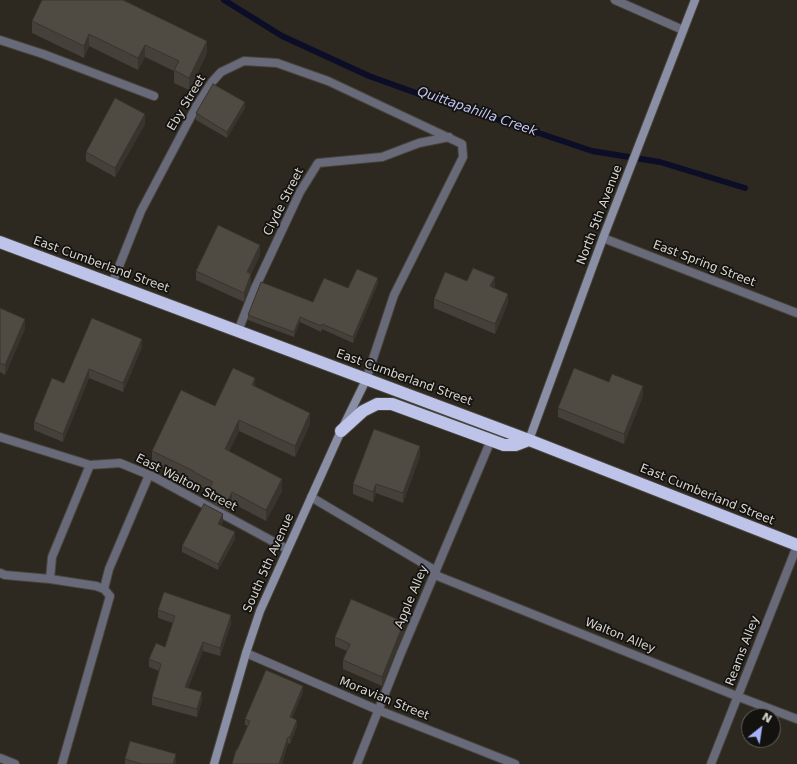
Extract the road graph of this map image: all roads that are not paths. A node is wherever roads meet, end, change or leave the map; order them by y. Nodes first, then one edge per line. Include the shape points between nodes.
1 (616, 0) edge
2 (695, 0) edge
3 (683, 30) junction
4 (0, 40) edge
5 (154, 96) dead end
6 (449, 137) junction
7 (603, 238) junction
8 (0, 242) edge
9 (112, 284) junction
10 (797, 313) edge
11 (238, 331) junction
12 (366, 380) junction
13 (341, 431) junction
14 (0, 437) edge
15 (491, 440) junction
16 (529, 440) junction
17 (90, 465) junction
18 (149, 475) junction
19 (311, 497) junction
20 (797, 546) edge
21 (287, 549) junction
22 (0, 573) edge
23 (436, 573) junction
24 (50, 580) junction
25 (104, 589) junction
26 (246, 653) junction
27 (739, 697) junction
28 (378, 710) junction
29 (797, 719) edge
30 (0, 758) edge
31 (15, 764) edge
32 (62, 764) edge
33 (214, 764) edge
34 (357, 764) edge
35 (515, 764) edge
36 (711, 764) edge

1 - 3 street
2 - 3 street, North 5th Avenue
3 - 7 street, North 5th Avenue
4 - 5 street
6 - 9 street, Eby Street via 328,81 277,64 244,61 221,72 196,108 141,211
6 - 11 street, Clyde Street via 419,143 382,157 318,163 300,192
6 - 12 street, Eby Street via 462,144 463,157 394,295
7 - 10 street, East Spring Street
7 - 16 street, North 5th Avenue
8 - 9 highway, East Cumberland Street
9 - 11 highway, East Cumberland Street
11 - 12 highway, East Cumberland Street
12 - 13 street, South 5th Avenue
12 - 16 highway, East Cumberland Street
13 - 15 highway via 363,411 377,404 392,404
13 - 19 street, South 5th Avenue
14 - 17 street, East Walton Street
15 - 16 highway via 504,445 516,445
15 - 23 street, Apple Alley
16 - 20 highway, East Cumberland Street
17 - 18 street, East Walton Street via 120,463
17 - 24 street via 52,557
18 - 21 street, East Walton Street
18 - 25 street via 109,569
19 - 21 street, South 5th Avenue
19 - 23 street, Walton Alley
20 - 27 street, Reams Alley
21 - 26 street, South 5th Avenue via 260,611
22 - 24 street
23 - 27 street, Walton Alley
23 - 28 street, Apple Alley
24 - 25 street
25 - 32 street via 110,596
26 - 28 street, Moravian Street
26 - 33 street, South 5th Avenue
27 - 29 street, Walton Alley
27 - 36 street, Reams Alley
28 - 34 street, Apple Alley
28 - 35 street, Moravian Street
30 - 31 street

